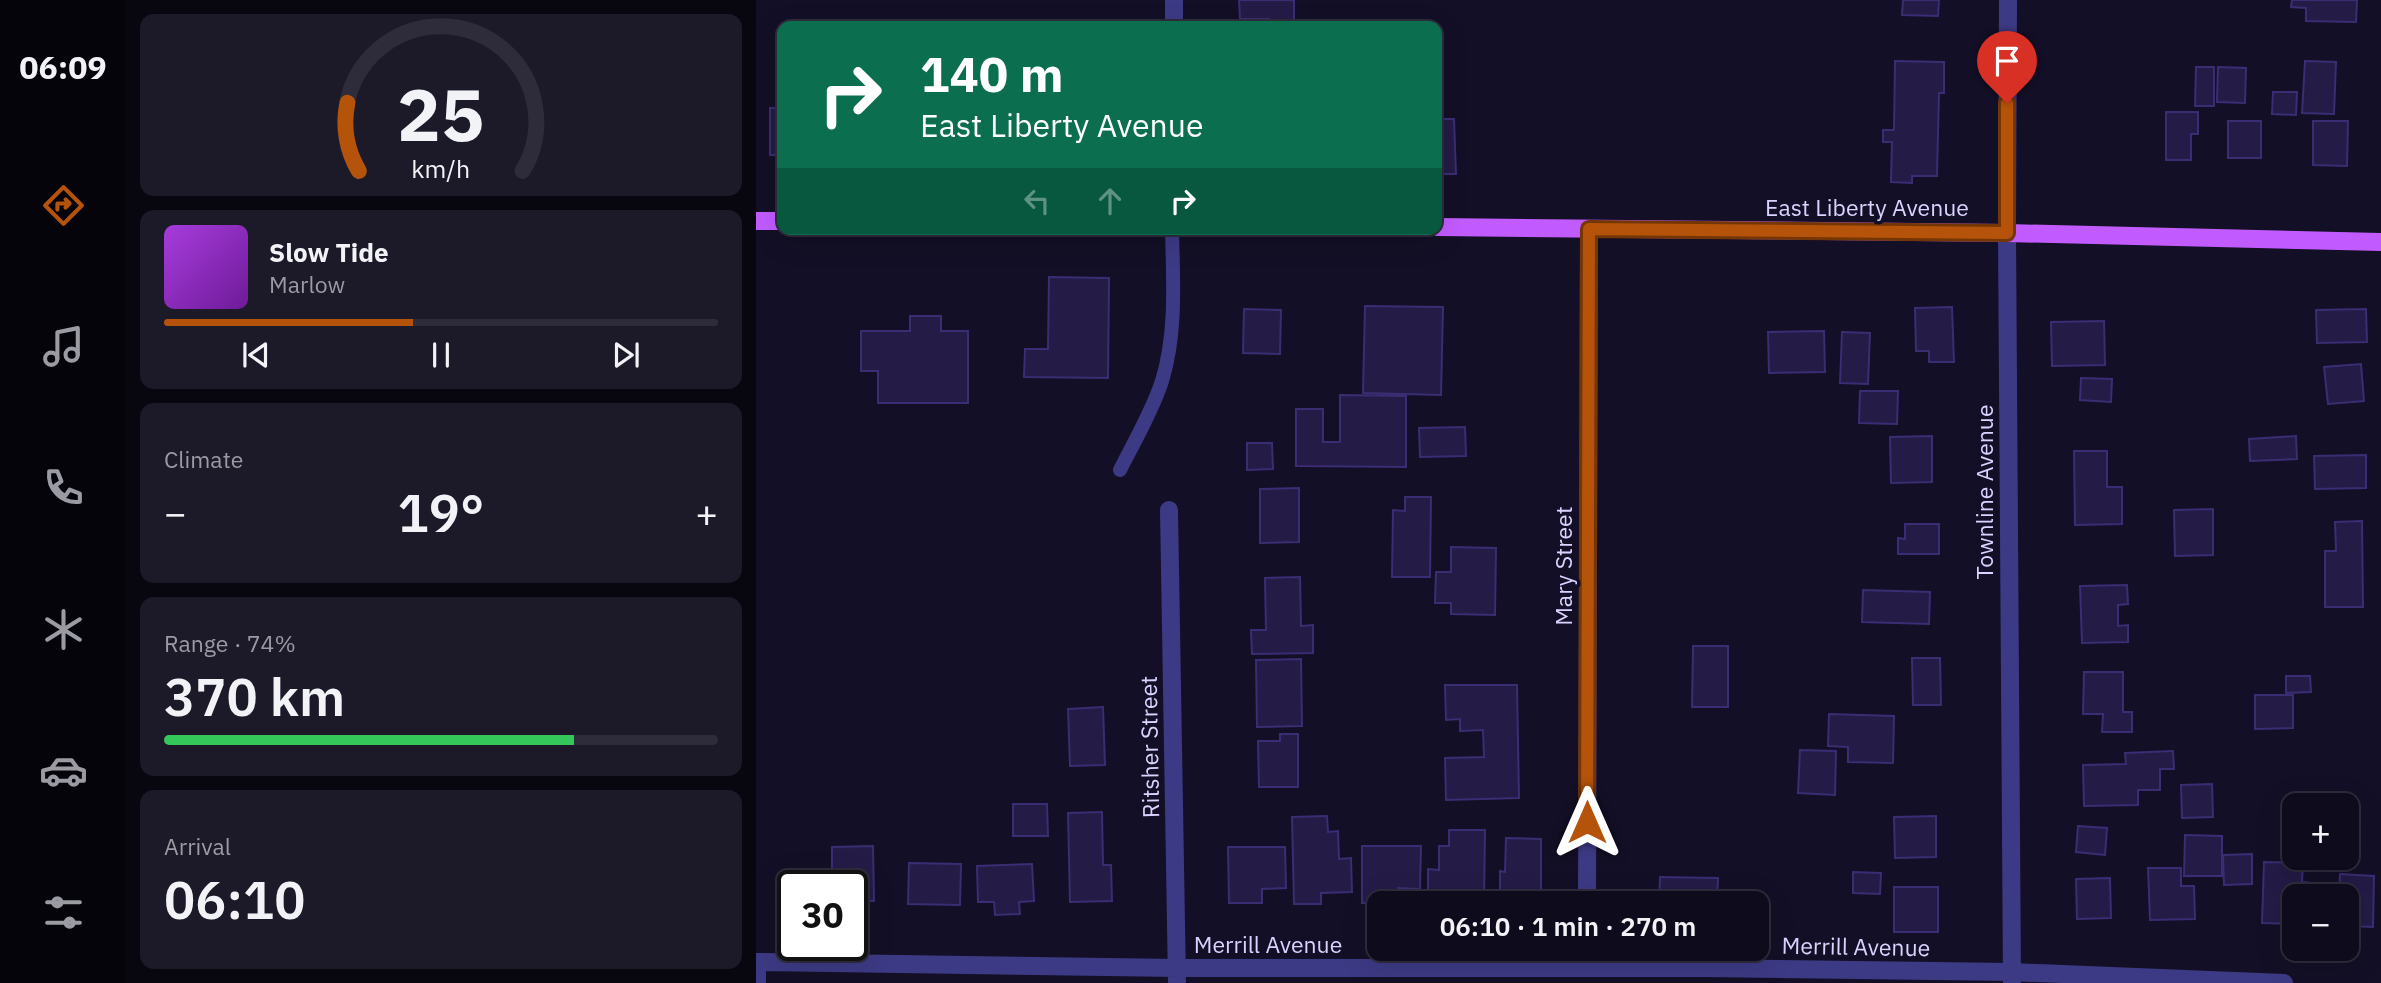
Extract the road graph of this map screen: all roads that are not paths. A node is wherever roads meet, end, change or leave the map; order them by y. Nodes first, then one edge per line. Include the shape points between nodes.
1 (1174, 0) edge
2 (2008, 0) edge
3 (1174, 21) edge
4 (756, 221) edge
5 (777, 221) edge
6 (1442, 227) edge
7 (1589, 229) junction
8 (2007, 233) junction
9 (1172, 235) edge
10 (2381, 242) edge
11 (1120, 470) dead end
12 (1169, 510) dead end
13 (1587, 891) edge
14 (1518, 961) edge
15 (1606, 961) edge
16 (757, 962) edge
17 (1177, 976) edge
18 (1705, 976) edge
19 (2012, 978) edge
20 (757, 983) edge
21 (2284, 983) edge

1 - 3 street
2 - 8 street, Townline Avenue
4 - 5 main road
6 - 7 main road, East Liberty Avenue
7 - 8 main road, East Liberty Avenue
7 - 13 street, Mary Street
8 - 10 main road, East Liberty Avenue
8 - 19 street, Townline Avenue
9 - 11 lane via 1171,340 1162,382
12 - 17 street, Ritsher Street
14 - 17 street, Merrill Avenue
15 - 18 street, Merrill Avenue
16 - 17 street, Merrill Avenue
16 - 20 street
18 - 19 street, Merrill Avenue
19 - 21 street, Merrill Avenue

